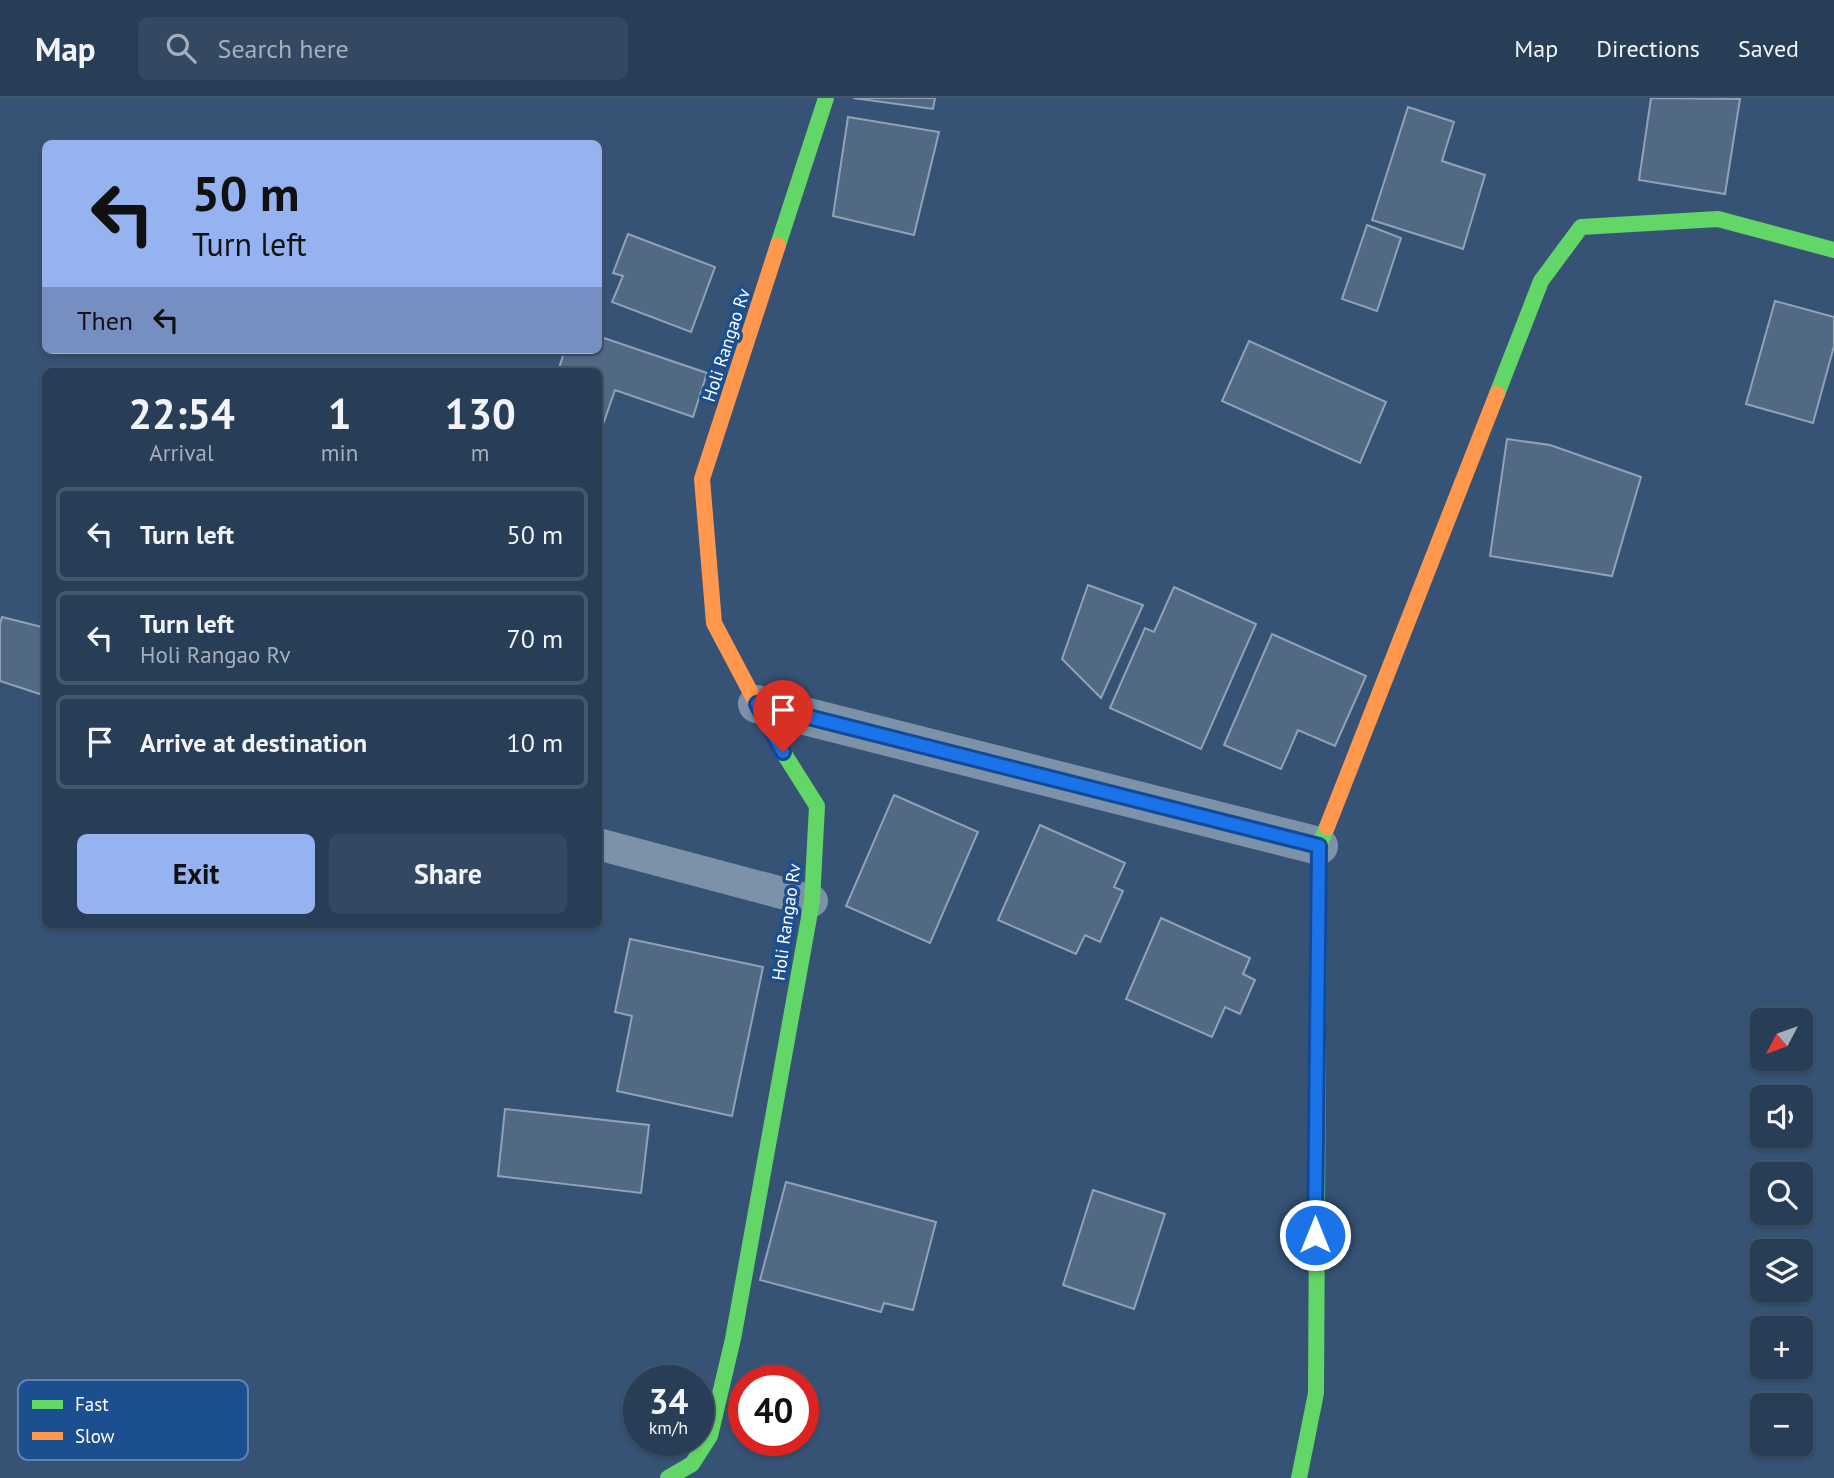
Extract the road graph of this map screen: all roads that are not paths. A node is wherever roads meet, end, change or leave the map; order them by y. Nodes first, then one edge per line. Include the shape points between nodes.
1 (826, 98) edge
2 (1834, 250) edge
3 (757, 704) junction
4 (602, 845) edge
5 (1319, 846) junction
6 (812, 901) junction
7 (668, 1478) edge
8 (1299, 1478) edge

1 - 3 street, Holi Rangao Rv via 702,478 714,623
2 - 5 street via 1718,219 1581,227 1541,281
3 - 5 street
3 - 6 street, Holi Rangao Rv via 817,806
4 - 6 lane
5 - 8 street via 1316,1393
6 - 7 street, Holi Rangao Rv via 733,1339 710,1436 692,1464

